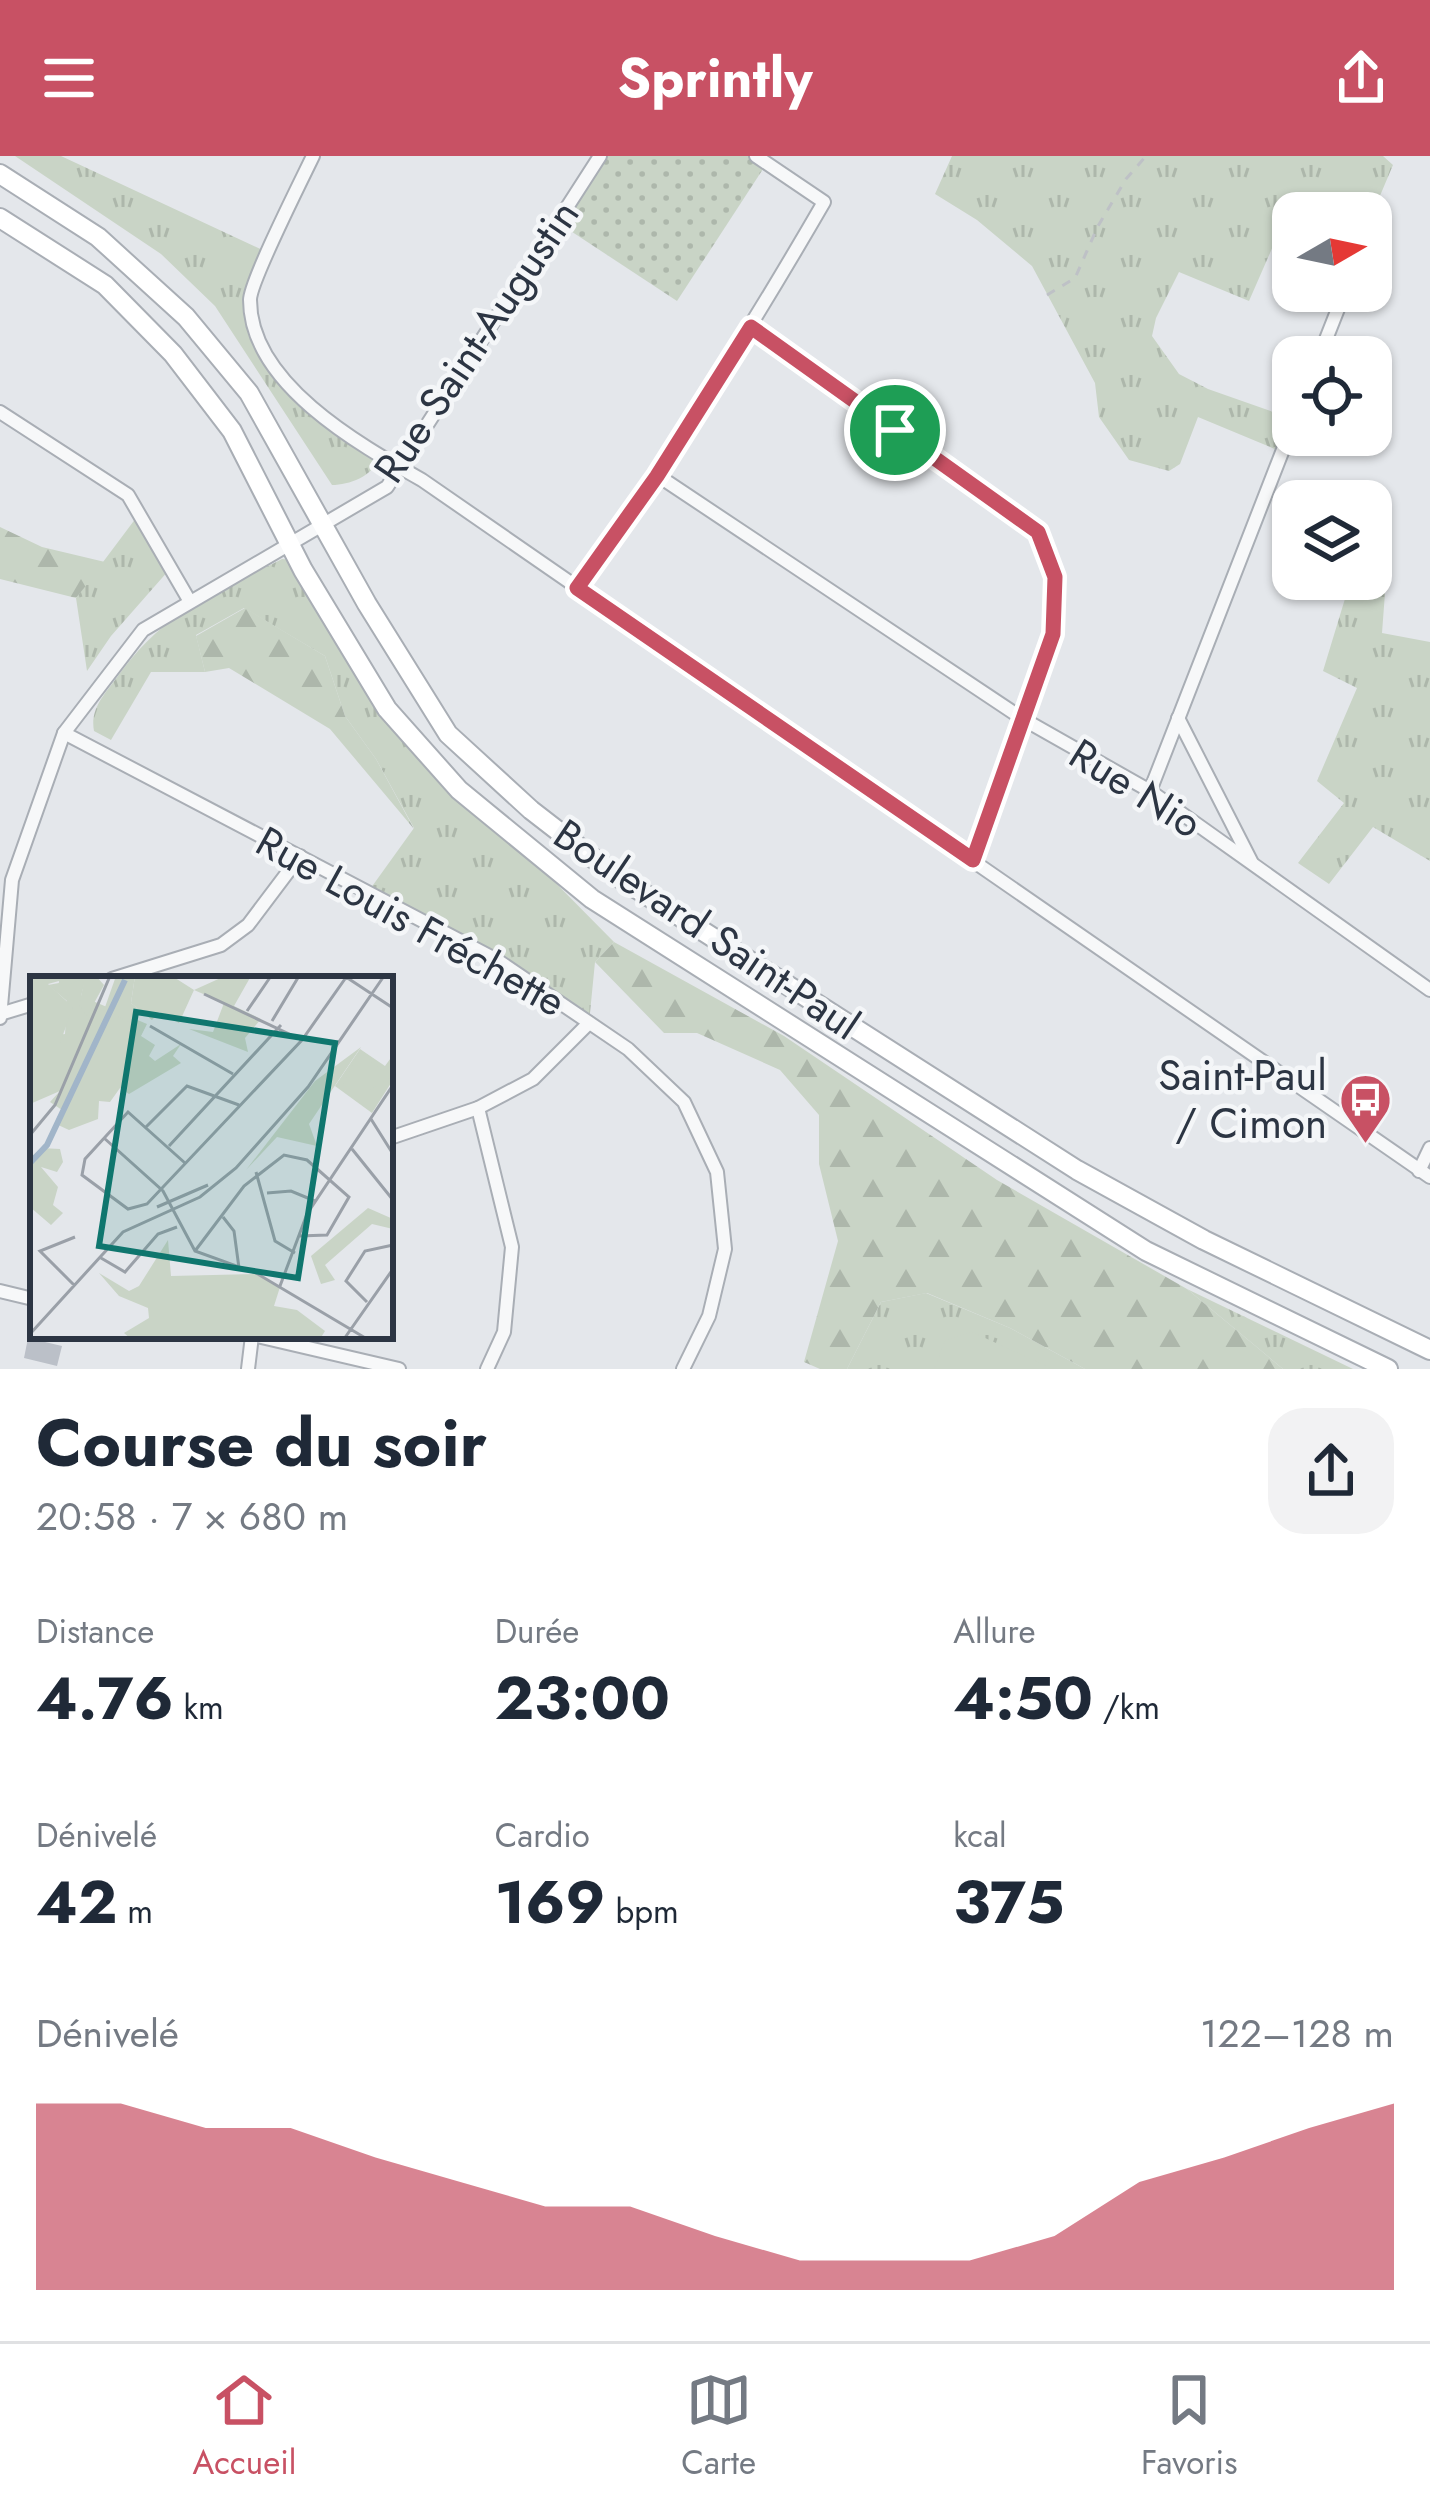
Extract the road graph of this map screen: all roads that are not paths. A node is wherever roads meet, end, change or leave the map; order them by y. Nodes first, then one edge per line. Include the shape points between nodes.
1 (313, 156) edge
2 (600, 156) edge
3 (757, 156) edge
4 (0, 174) edge
5 (0, 218) edge
6 (751, 327) junction
7 (0, 412) edge
8 (1280, 456) edge
9 (398, 466) junction
10 (657, 476) junction
11 (323, 526) junction
12 (285, 549) junction
13 (577, 588) junction
14 (189, 600) junction
15 (1178, 718) junction
16 (1023, 719) junction
17 (64, 733) junction
18 (1150, 791) junction
19 (300, 856) junction
20 (973, 860) junction
21 (1251, 862) junction
22 (122, 976) edge
23 (1430, 989) edge
24 (30, 1005) edge
25 (0, 1016) edge
26 (590, 1022) junction
27 (478, 1108) junction
28 (393, 1137) edge
29 (1430, 1148) edge
30 (1424, 1174) edge
31 (0, 1291) edge
32 (30, 1298) edge
33 (254, 1339) edge
34 (268, 1339) edge
35 (1430, 1350) edge
36 (248, 1369) edge
37 (399, 1369) edge
38 (487, 1369) edge
39 (683, 1369) edge
40 (1388, 1369) edge

1 - 9 street via 249,297 260,348 299,400
2 - 9 street, Rue Saint-Augustin
3 - 6 street via 824,202
4 - 11 main road, Boulevard Saint-Paul via 98,237 186,317 249,393
5 - 12 main road, Boulevard Saint-Paul via 105,285 173,353 232,431
6 - 10 street
6 - 16 street via 1038,532 1055,577 1053,634
7 - 14 street via 128,495
8 - 15 street
9 - 11 street, Rue Saint-Augustin via 387,487
9 - 13 street
10 - 13 street
10 - 16 street, Rue Nio
11 - 12 street, Rue Saint-Augustin
11 - 35 main road, Boulevard Saint-Paul via 448,734 615,875 1077,1170
12 - 14 street, Rue Saint-Augustin
12 - 40 main road, Boulevard Saint-Paul via 387,709 459,790 592,899 1147,1251
13 - 20 street
14 - 17 street, Rue Saint-Augustin via 143,630
15 - 18 street
15 - 21 street
16 - 18 street, Rue Nio
16 - 20 street
17 - 19 street, Rue Louis Fréchette
17 - 25 street, Rue Saint-Augustin via 12,880
18 - 21 street, Rue Nio
19 - 22 street via 248,925 221,945
19 - 26 street, Rue Louis Fréchette via 497,960
20 - 30 street
21 - 23 street, Rue Nio
24 - 25 street
26 - 27 street via 533,1079
26 - 39 street, Rue Louis Fréchette via 684,1102 717,1172 724,1249 709,1316
27 - 28 street
27 - 38 street via 512,1247 504,1333
29 - 30 street
31 - 32 street
33 - 36 street
34 - 37 street

